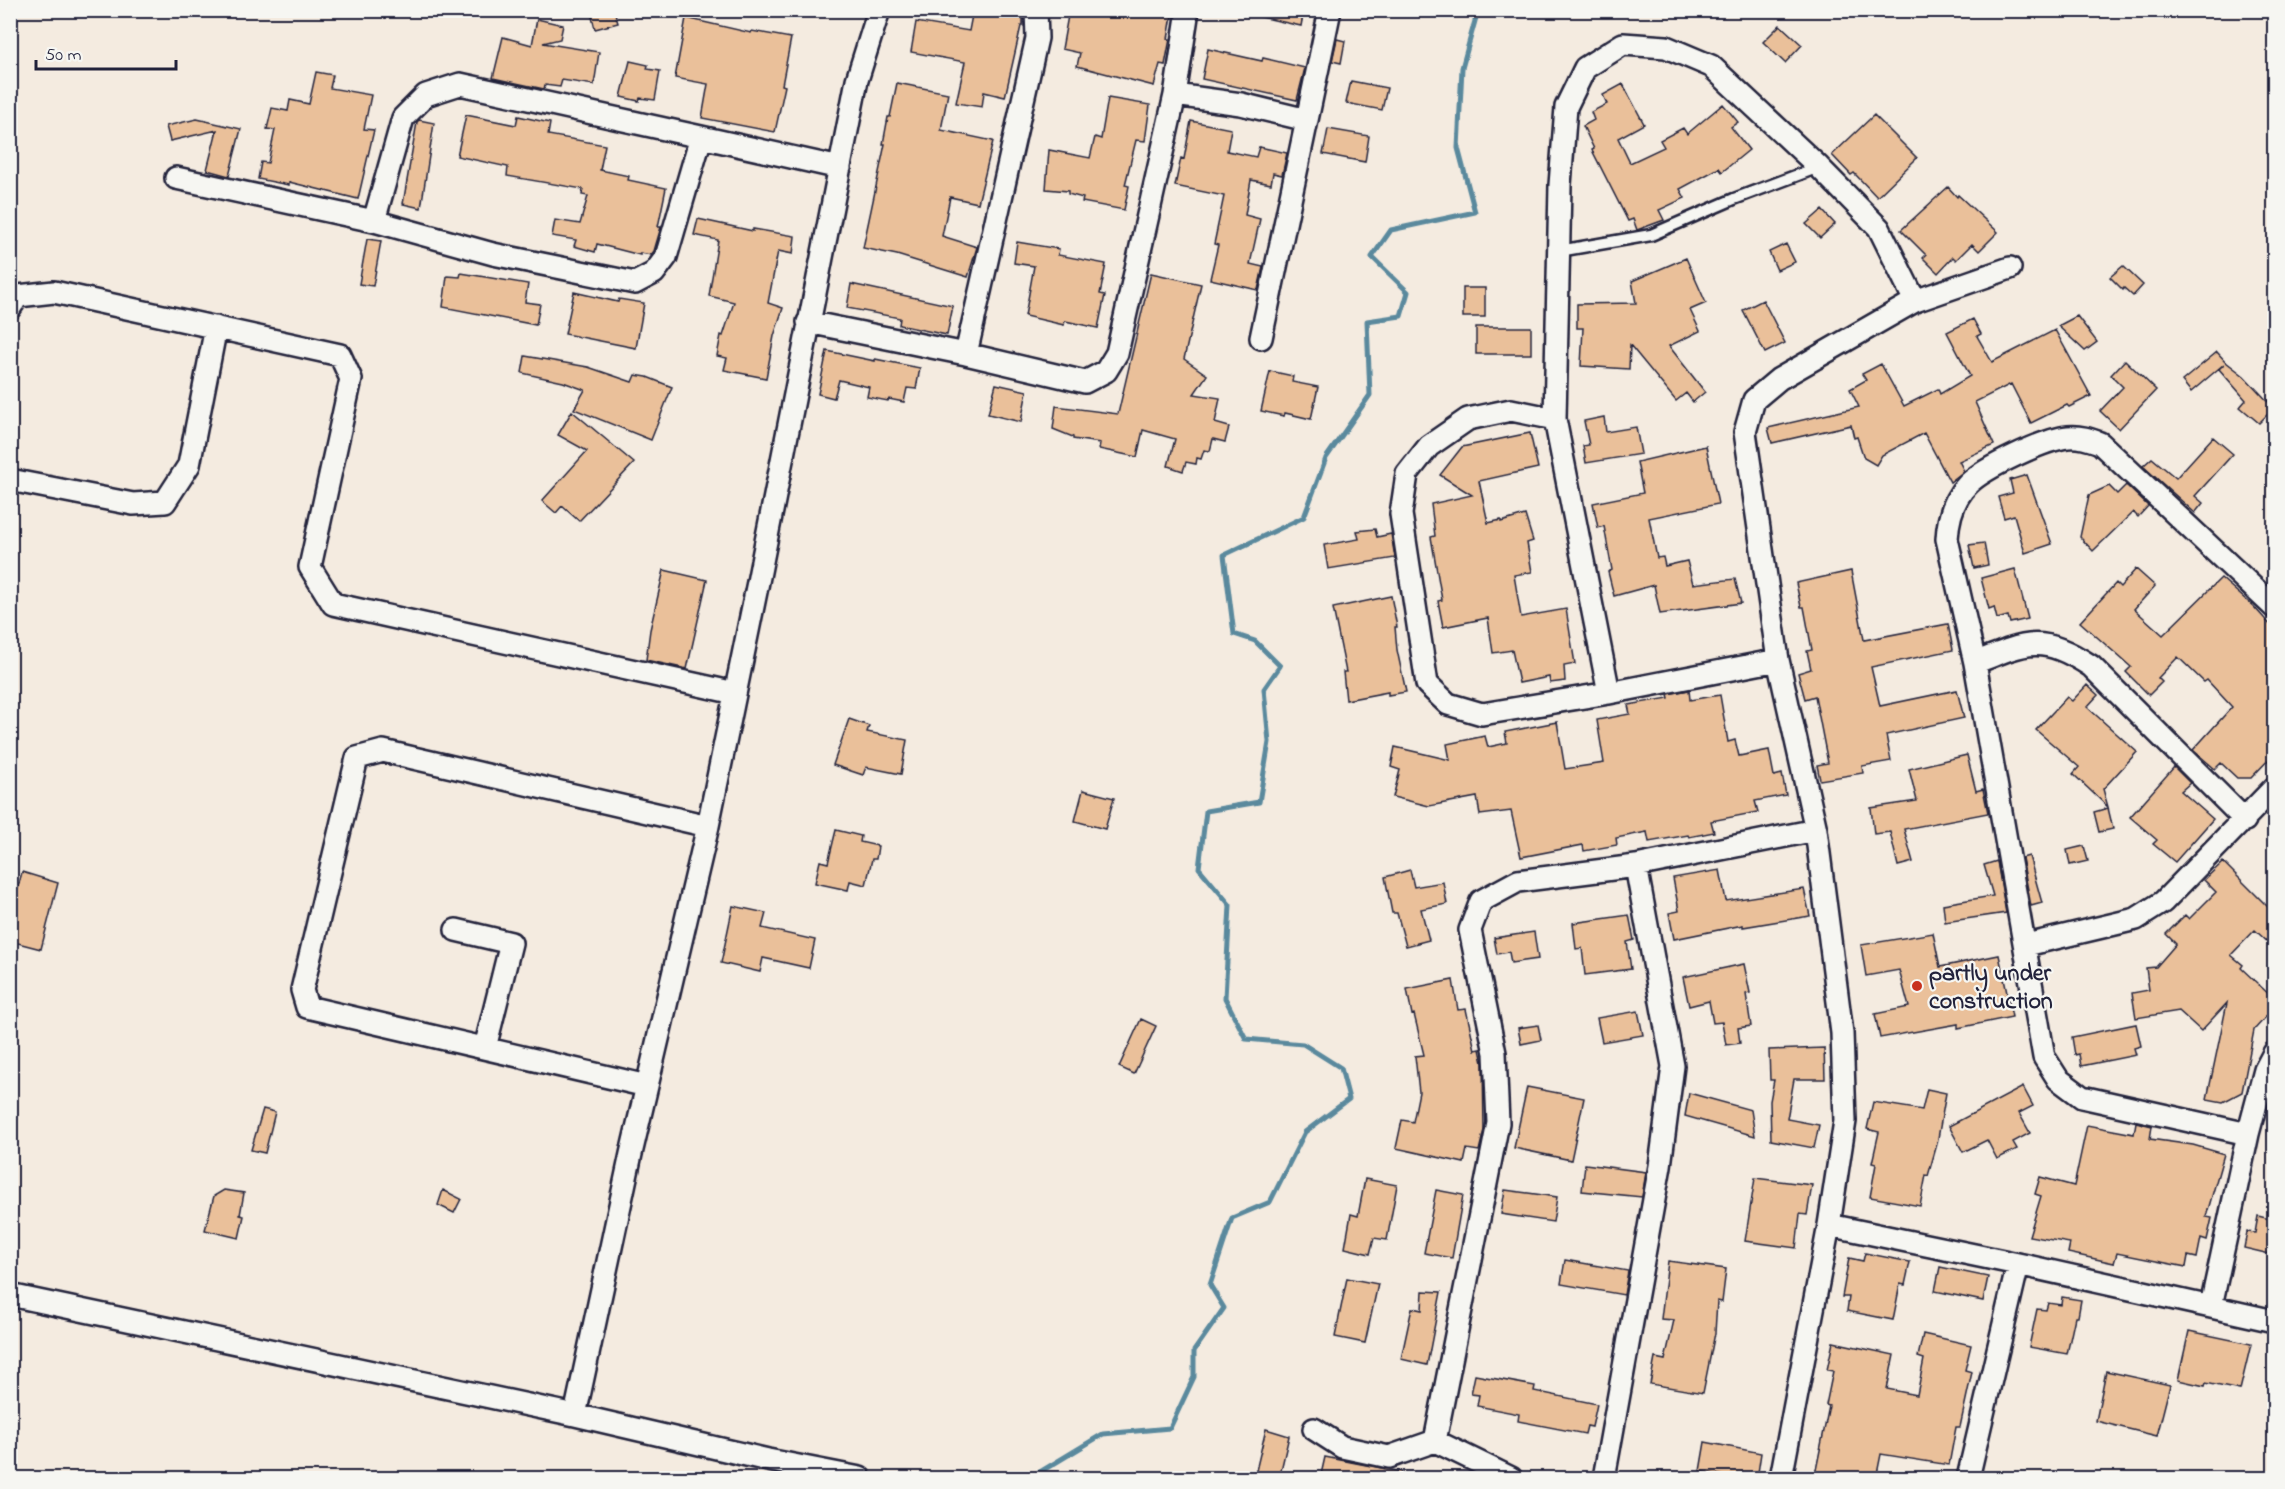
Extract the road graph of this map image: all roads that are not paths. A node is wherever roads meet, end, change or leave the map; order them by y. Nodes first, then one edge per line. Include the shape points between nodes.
1 (879, 10) edge
2 (1036, 10) edge
3 (1188, 10) edge
4 (1330, 10) edge
5 (1175, 94) junction
6 (1307, 120) junction
7 (701, 137) junction
8 (1819, 167) junction
9 (840, 168) junction
10 (176, 178) dead end
11 (374, 222) junction
12 (1559, 251) junction
13 (2010, 268) dead end
14 (1915, 302) junction
15 (10, 308) edge
16 (808, 322) junction
17 (216, 327) junction
18 (1261, 338) dead end
19 (966, 354) junction
20 (1555, 419) junction
21 (10, 480) edge
22 (2274, 608) edge
23 (1778, 660) junction
24 (1975, 663) junction
25 (735, 693) junction
26 (1609, 693) junction
27 (2274, 788) edge
28 (2245, 820) junction
29 (708, 826) junction
30 (1816, 830) junction
31 (1636, 866) junction
32 (456, 930) dead end
33 (2026, 945) junction
34 (485, 1048) junction
35 (2274, 1053) edge
36 (647, 1086) junction
37 (2248, 1134) junction
38 (1829, 1225) junction
39 (2018, 1264) junction
40 (10, 1295) edge
41 (2211, 1306) junction
42 (2274, 1321) edge
43 (575, 1415) junction
44 (1314, 1429) dead end
45 (1435, 1441) junction
46 (860, 1479) edge
47 (1511, 1479) edge
48 (1604, 1479) edge
49 (1781, 1479) edge
50 (1968, 1479) edge

1 - 9 street via 857,80
2 - 19 street via 1037,38
3 - 5 street
4 - 6 street
5 - 6 street
5 - 19 street via 1117,353 1107,371 1085,382
6 - 18 street
7 - 9 street
7 - 11 street via 460,84 426,95 403,118
7 - 11 street via 666,257 654,273 636,283 493,254
8 - 12 lane via 1651,234
8 - 12 street via 1711,66 1666,47 1623,44 1585,68 1566,107
8 - 14 street via 1879,228
9 - 16 street
10 - 11 street
12 - 20 street
13 - 14 street
14 - 23 street via 1779,379 1754,400 1745,432
15 - 17 street via 18,296 54,292
16 - 19 street
16 - 25 street
17 - 21 street via 189,465 165,502 134,504
17 - 25 street via 340,355 351,379 310,567 333,604
20 - 26 street
20 - 26 street via 1511,410 1468,419 1429,446 1407,474 1401,514 1426,684 1448,704 1482,714
22 - 24 street via 2100,443 2086,437 2067,437 2008,458 1968,483 1955,501 1947,539
23 - 26 street
23 - 30 street
24 - 28 street via 2013,647 2033,644 2050,645 2070,653 2091,666
24 - 33 street
25 - 29 street
27 - 28 street
28 - 33 street via 2163,902 2136,919
29 - 34 street via 383,750 357,758 302,990 307,1007
29 - 36 street
30 - 31 street
30 - 38 street via 1842,1033 1845,1121
31 - 45 street via 1518,881 1481,901 1470,930 1495,1053 1498,1124
31 - 48 street via 1673,1066 1660,1166
32 - 34 street via 511,943
33 - 37 street via 2044,1056 2058,1080 2082,1097
34 - 36 street
35 - 37 street via 2265,1070
36 - 43 street
37 - 41 street
38 - 39 street
38 - 49 street
39 - 41 street
39 - 50 street
40 - 43 street
41 - 42 street
43 - 46 street
44 - 45 street via 1342,1447 1389,1457
45 - 47 street

